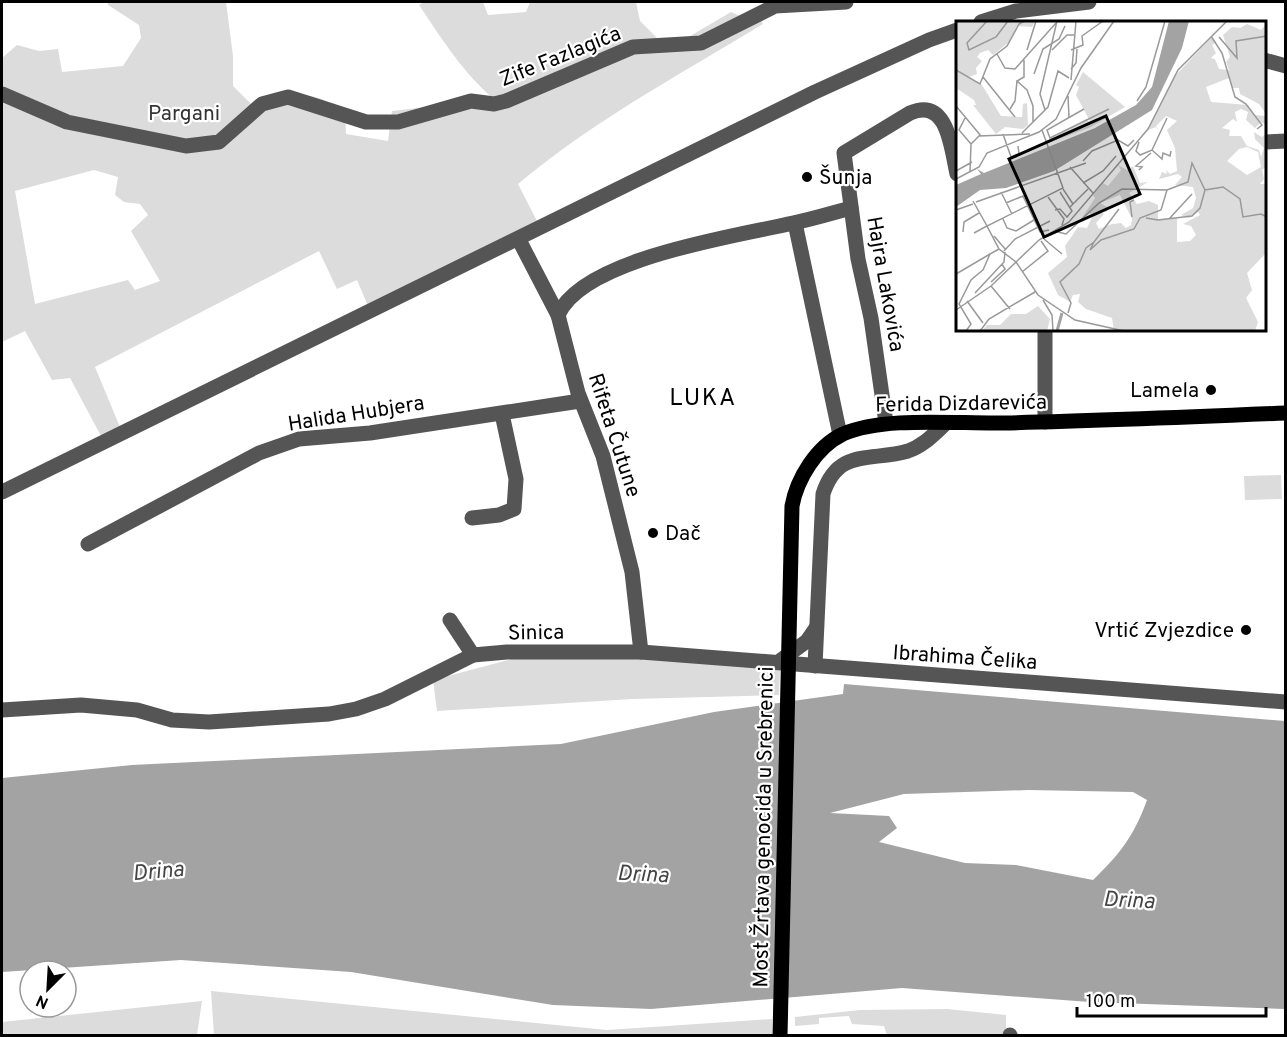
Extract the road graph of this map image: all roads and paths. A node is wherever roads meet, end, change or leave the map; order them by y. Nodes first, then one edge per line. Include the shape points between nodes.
1 (846, 2) edge
2 (1089, 2) edge
3 (1055, 3) edge
4 (984, 21) edge
5 (956, 30) edge
6 (1266, 61) edge
7 (1286, 66) edge
8 (2, 94) edge
9 (1286, 141) edge
10 (1266, 142) edge
11 (956, 169) edge
12 (851, 208) junction
13 (795, 223) junction
14 (519, 240) junction
15 (558, 315) junction
16 (1046, 332) edge
17 (580, 401) junction
18 (1286, 413) edge
19 (502, 414) junction
20 (1046, 422) junction
21 (886, 423) junction
22 (945, 424) junction
23 (840, 435) junction
24 (2, 492) edge
25 (472, 518) dead end
26 (88, 544) dead end
27 (789, 619) joint
28 (450, 620) dead end
29 (816, 628) junction
30 (641, 652) junction
31 (473, 655) junction
32 (778, 662) junction
33 (815, 666) junction
34 (1286, 702) edge
35 (2, 710) edge
36 (780, 1035) edge

1 - 8 street, Zife Fazlagića via 775,6 701,43 633,47 506,102 471,100 398,122 366,122 288,97 262,104 219,142 186,146 67,122
2 - 3 street
3 - 4 street
5 - 14 street via 815,92
6 - 7 street
9 - 10 street
11 - 12 street, Hajra Lakovića via 948,132 938,115 930,109 920,109 844,153
12 - 13 street
12 - 21 street, Hajra Lakovića
13 - 15 street via 683,246 614,269 579,291 562,305
13 - 23 street
14 - 15 street, Rifeta Čutune
14 - 24 street
15 - 17 street, Rifeta Čutune
16 - 20 street
17 - 19 street, Halida Hubjera
17 - 30 street, Rifeta Čutune via 603,456 621,523 632,572
18 - 20 main road, Ferida Dizdarevića
19 - 25 street via 516,479 514,508 499,515
19 - 26 street, Halida Hubjera via 300,439 259,453
20 - 22 main road, Ferida Dizdarevića
21 - 22 main road, Ferida Dizdarevića
21 - 23 main road, Ferida Dizdarevića
22 - 29 street via 921,446 906,452 858,457 835,471 827,482 823,494
23 - 27 main road, Ferida Dizdarevića via 814,459 795,492
27 - 36 main road, Most Žrtava genocida u Srebrenici
28 - 31 street
29 - 32 street via 807,641
29 - 33 street
30 - 31 street, Sinica
30 - 32 street, Ibrahima Čelika
31 - 35 street via 385,699 328,714 209,722 81,705
32 - 33 street, Ibrahima Čelika
33 - 34 street, Ibrahima Čelika

